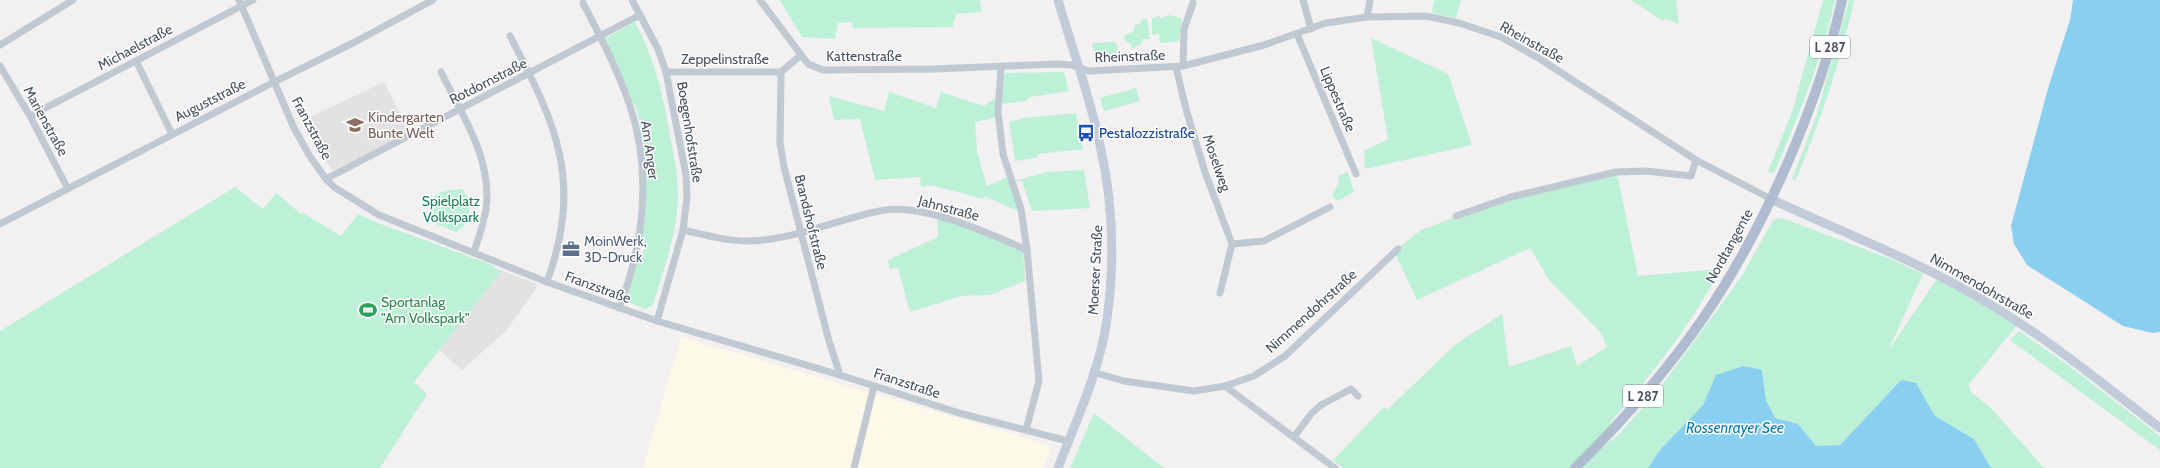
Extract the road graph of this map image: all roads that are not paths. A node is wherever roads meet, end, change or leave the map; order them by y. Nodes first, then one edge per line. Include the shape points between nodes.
1 (73, 0) edge
2 (253, 0) edge
3 (433, 0) edge
4 (632, 0) edge
5 (760, 0) edge
6 (1058, 0) edge
7 (1303, 0) edge
8 (1370, 0) edge
9 (1842, 0) edge
10 (240, 3) edge
11 (583, 3) dead end
12 (1193, 3) dead end
13 (640, 15) junction
14 (1367, 16) junction
15 (1310, 29) junction
16 (1297, 34) junction
17 (510, 36) dead end
18 (600, 38) junction
19 (0, 45) edge
20 (801, 55) junction
21 (136, 62) junction
22 (0, 66) edge
23 (1001, 67) junction
24 (1180, 67) junction
25 (1078, 69) junction
26 (441, 72) dead end
27 (666, 72) junction
28 (781, 72) junction
29 (530, 74) junction
30 (274, 82) junction
31 (460, 110) junction
32 (30, 116) junction
33 (172, 134) junction
34 (1696, 160) junction
35 (1356, 174) dead end
36 (326, 179) junction
37 (68, 189) junction
38 (1771, 199) junction
39 (1330, 207) dead end
40 (1456, 216) dead end
41 (0, 224) edge
42 (683, 230) junction
43 (800, 233) junction
44 (1232, 244) junction
45 (1398, 249) dead end
46 (1027, 250) junction
47 (474, 252) junction
48 (547, 282) junction
49 (1220, 293) dead end
50 (619, 308) junction
51 (657, 321) junction
52 (1093, 372) junction
53 (840, 374) junction
54 (874, 386) junction
55 (1225, 386) junction
56 (1358, 396) dead end
57 (2160, 428) edge
58 (1026, 430) junction
59 (1294, 437) junction
60 (1068, 441) junction
61 (854, 468) edge
62 (1058, 468) edge
63 (1335, 468) edge
64 (1575, 468) edge

1 - 19 street
2 - 10 street, Michaelstraße
3 - 30 street, Auguststraße
4 - 13 street, Boegenhofstraße
5 - 20 street, Kattenstraße
6 - 25 street, Moerser Straße
7 - 15 street
8 - 14 street
9 - 38 main road, Nordtangente / L 287 via 1815,92
10 - 21 street, Michaelstraße
10 - 30 street, Franzstraße
11 - 18 street, Am Anger
12 - 24 street, Rheinstraße via 1184,29
13 - 18 street, Rotdornstraße
13 - 27 street, Boegenhofstraße via 658,49
14 - 15 street, Rheinstraße via 1326,23
14 - 34 street, Rheinstraße via 1426,16 1459,23 1501,37 1540,59
15 - 16 street, Rheinstraße
16 - 24 street, Rheinstraße via 1259,47
16 - 35 street, Lippestraße
17 - 29 street
18 - 29 street, Rotdornstraße
18 - 50 street, Am Anger via 630,106 636,127 642,170 640,236 630,279
20 - 23 street, Kattenstraße via 808,64 823,70
20 - 28 street, Zeppelinstraße
21 - 32 street, Michaelstraße
21 - 33 street
22 - 32 street, Marienstraße
23 - 25 street, Kattenstraße via 1066,64
23 - 46 street via 998,112 1003,154 1022,209
24 - 25 street, Rheinstraße via 1095,71
24 - 44 street, Moselweg via 1186,109
25 - 52 street, Moerser Straße via 1100,145 1110,199 1112,245 1107,320
26 - 31 street
27 - 28 street, Zeppelinstraße
27 - 42 street, Boegenhofstraße via 686,175 687,197
28 - 43 street, Brandshofstraße via 780,143
29 - 31 street, Rotdornstraße
29 - 48 street via 546,106 557,138 564,188 561,236
30 - 33 street, Auguststraße
30 - 36 street, Franzstraße via 305,150
31 - 36 street, Rotdornstraße
31 - 47 street via 478,145 486,179 486,208
32 - 37 street, Marienstraße
33 - 37 street, Auguststraße
34 - 38 street, Rheinstraße
34 - 40 street via 1691,176 1646,171 1616,172 1511,197
36 - 47 street, Franzstraße via 355,202 379,215
37 - 41 street, Auguststraße
38 - 57 street, Nimmendohrstraße via 1898,256 1981,299 2036,334
38 - 64 main road, Nordtangente / L 287 via 1735,268 1704,317 1614,430
39 - 44 street via 1264,241
42 - 43 street, Jahnstraße via 718,238 749,241
42 - 51 street, Boegenhofstraße
43 - 46 street, Jahnstraße via 886,210 910,211 971,226
43 - 53 street, Brandshofstraße
44 - 49 street
45 - 55 street, Nimmendohrstraße via 1285,356 1254,376
46 - 58 street via 1039,381
47 - 48 street, Franzstraße
48 - 50 street, Franzstraße
50 - 51 street, Franzstraße
51 - 53 street, Franzstraße
52 - 55 street, Nimmendohrstraße via 1124,381 1194,391
52 - 60 street, Moerser Straße
53 - 54 street, Franzstraße
54 - 58 street, Franzstraße via 959,413
54 - 61 street
55 - 59 street
56 - 59 street via 1351,389 1321,405
58 - 60 street, Franzstraße
59 - 63 street
60 - 62 street, Moerser Straße

